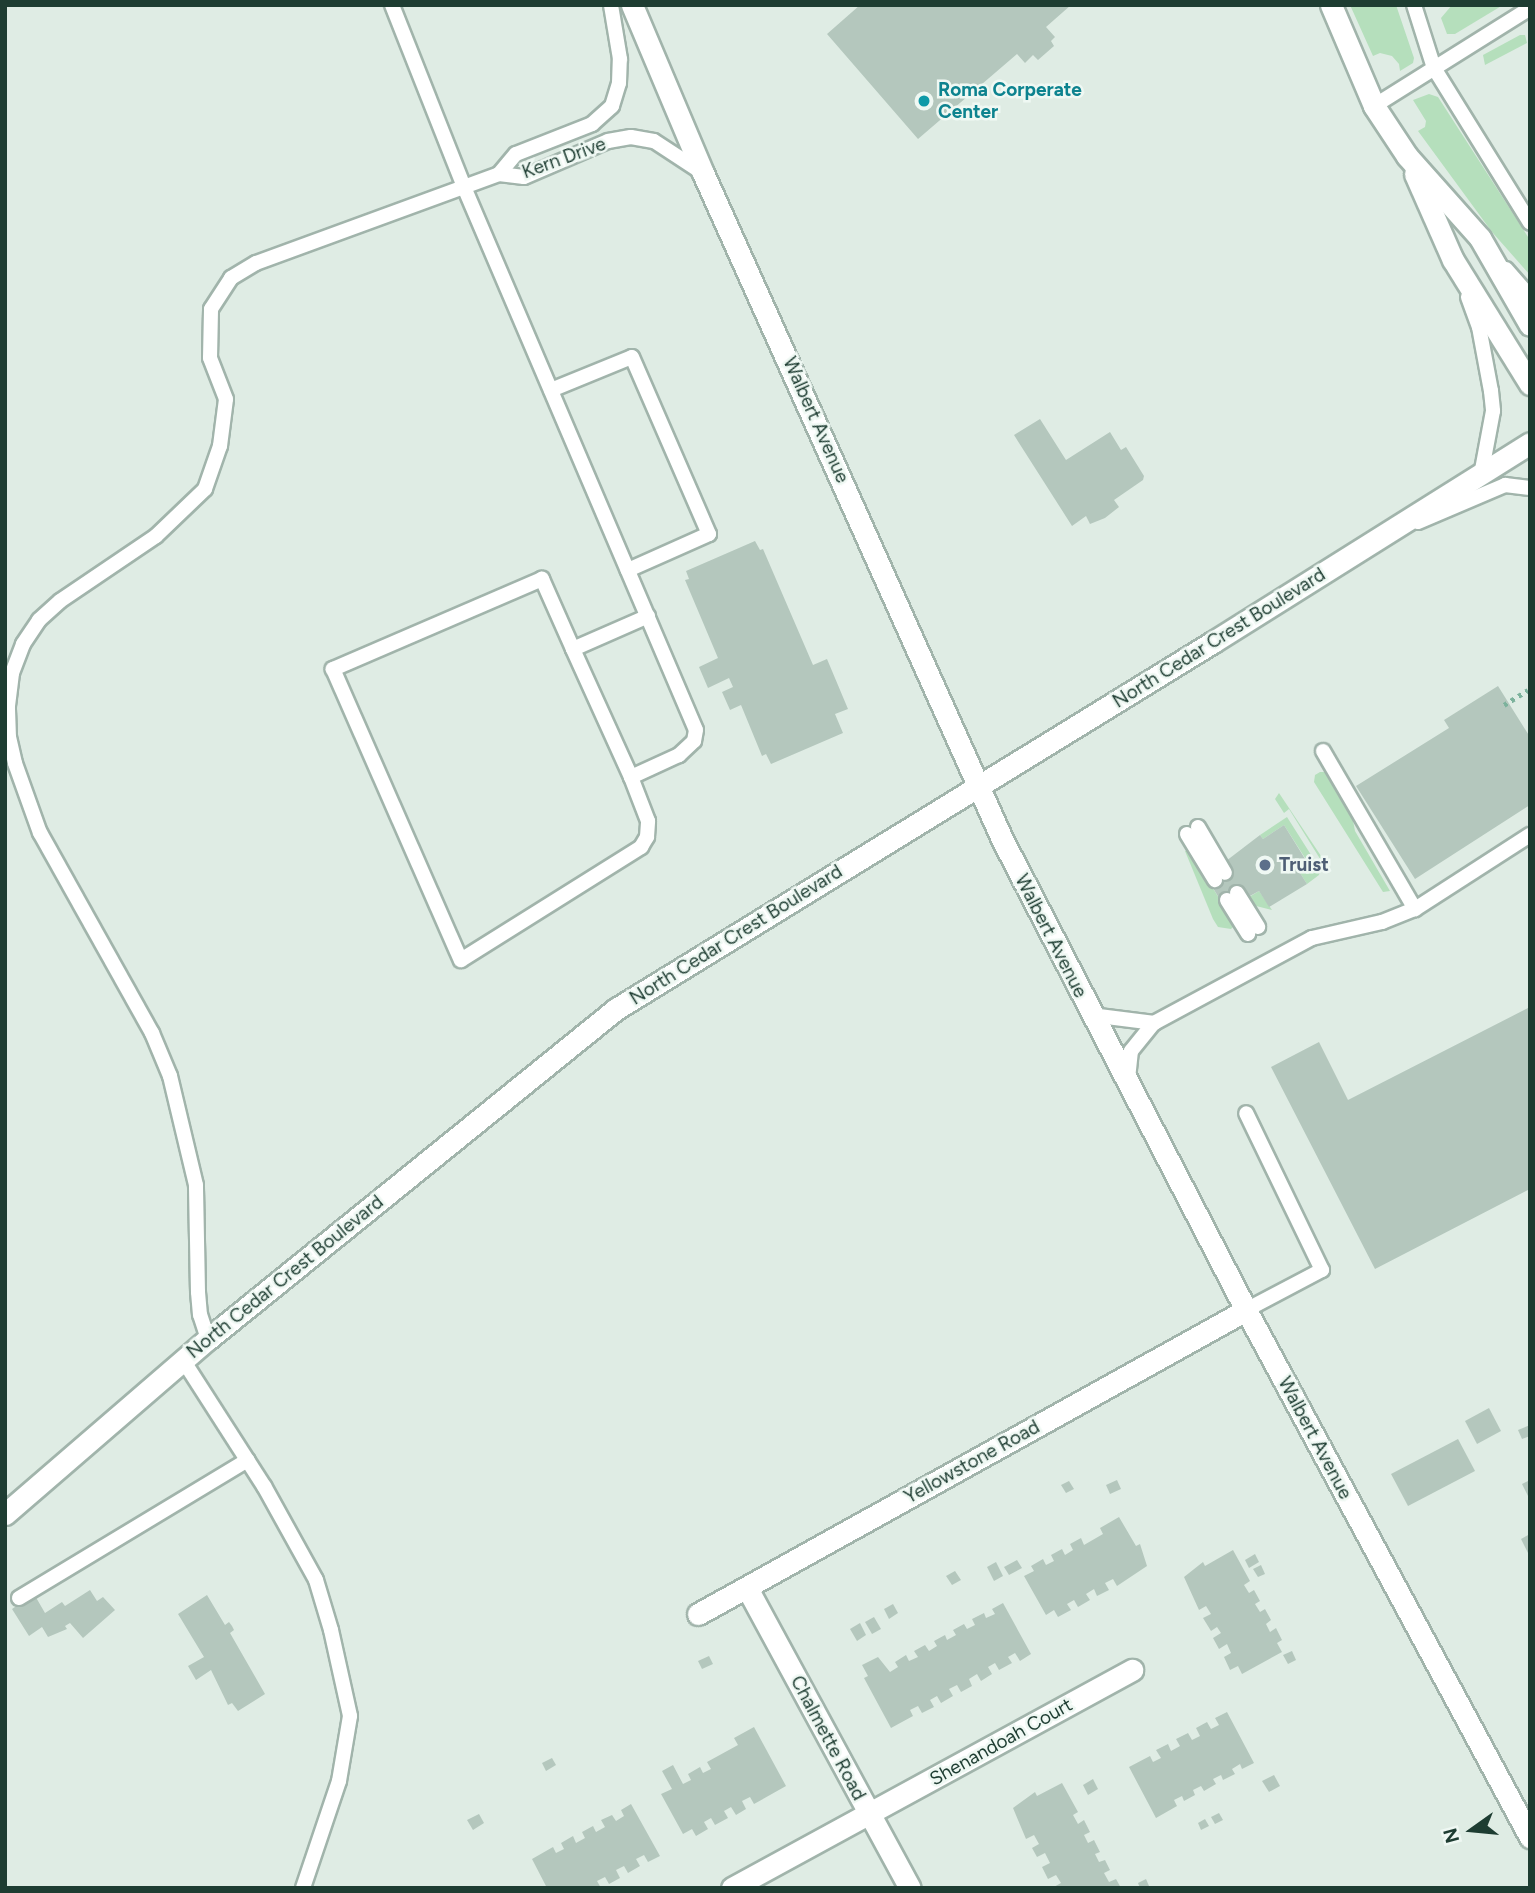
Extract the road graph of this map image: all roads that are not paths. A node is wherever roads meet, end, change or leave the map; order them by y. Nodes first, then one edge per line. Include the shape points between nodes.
1 (392, 5) edge
2 (611, 5) edge
3 (632, 5) edge
4 (1331, 5) edge
5 (1414, 5) edge
6 (1530, 8) edge
7 (1434, 68) junction
8 (1374, 106) junction
9 (1407, 156) junction
10 (704, 173) junction
11 (499, 174) junction
12 (464, 187) junction
13 (1530, 223) edge
14 (1480, 238) junction
15 (1453, 260) junction
16 (1530, 297) edge
17 (1530, 325) edge
18 (1530, 384) edge
19 (551, 390) junction
20 (1530, 443) edge
21 (1482, 470) junction
22 (1530, 488) edge
23 (1375, 540) junction
24 (628, 570) junction
25 (648, 616) junction
26 (573, 649) junction
27 (1323, 751) dead end
28 (631, 778) junction
29 (980, 787) junction
30 (1192, 830) dead end
31 (1530, 835) edge
32 (1220, 876) dead end
33 (1232, 897) dead end
34 (1415, 909) junction
35 (1253, 931) dead end
36 (1091, 1015) junction
37 (1154, 1023) junction
38 (1128, 1085) junction
39 (1247, 1114) dead end
40 (1246, 1310) junction
41 (208, 1339) junction
42 (183, 1360) junction
43 (247, 1460) junction
44 (5, 1514) edge
45 (747, 1588) junction
46 (19, 1598) dead end
47 (698, 1614) dead end
48 (1132, 1670) dead end
49 (869, 1814) junction
50 (1530, 1837) edge
51 (303, 1888) edge
52 (732, 1888) edge
53 (910, 1888) edge

1 - 12 lane
2 - 11 lane, Kern Drive via 620,59 620,83 612,106 592,124 516,154
3 - 10 main road, Walbert Avenue
4 - 8 main road
5 - 7 lane
6 - 7 lane
7 - 8 lane
7 - 13 lane
8 - 9 main road
9 - 14 main road
9 - 15 main road
10 - 11 lane, Kern Drive via 654,141 631,137 608,141 524,177
10 - 29 main road, Walbert Avenue
11 - 12 lane, Kern Drive
12 - 19 lane
12 - 41 lane, Kern Drive via 256,263 231,278 211,309 210,358 226,399 220,446 205,489 156,536 39,620 12,673 9,737 40,833 152,1034 170,1076 196,1185 198,1292
14 - 16 lane
14 - 17 main road
15 - 18 main road
15 - 21 lane via 1479,327 1490,381 1493,411
19 - 24 lane
19 - 24 lane via 632,356 704,521 709,534
20 - 21 main road, North Cedar Crest Boulevard
21 - 23 main road, North Cedar Crest Boulevard
22 - 23 lane via 1505,485
23 - 29 main road, North Cedar Crest Boulevard
24 - 25 lane
25 - 26 lane
25 - 28 lane via 696,730 694,741 679,755
26 - 28 lane
26 - 28 lane via 542,579 333,669 461,960 641,848 648,821
27 - 34 lane
29 - 36 main road, Walbert Avenue
29 - 41 main road, North Cedar Crest Boulevard via 616,1009
30 - 32 lane
31 - 34 lane
33 - 35 lane
34 - 37 lane via 1382,922 1312,938
36 - 37 lane
36 - 38 main road, Walbert Avenue
37 - 38 lane via 1131,1051
38 - 40 main road, Walbert Avenue
39 - 40 lane via 1322,1270
40 - 45 main road, Yellowstone Road
40 - 50 main road, Walbert Avenue
41 - 42 main road, North Cedar Crest Boulevard
42 - 43 lane
42 - 44 main road, North Cedar Crest Boulevard
43 - 46 lane
43 - 51 lane via 316,1580 350,1716 339,1782
45 - 47 main road, Yellowstone Road
45 - 49 main road, Chalmette Road
48 - 49 main road, Shenandoah Court
49 - 52 main road, Shenandoah Court
49 - 53 main road, Chalmette Road

